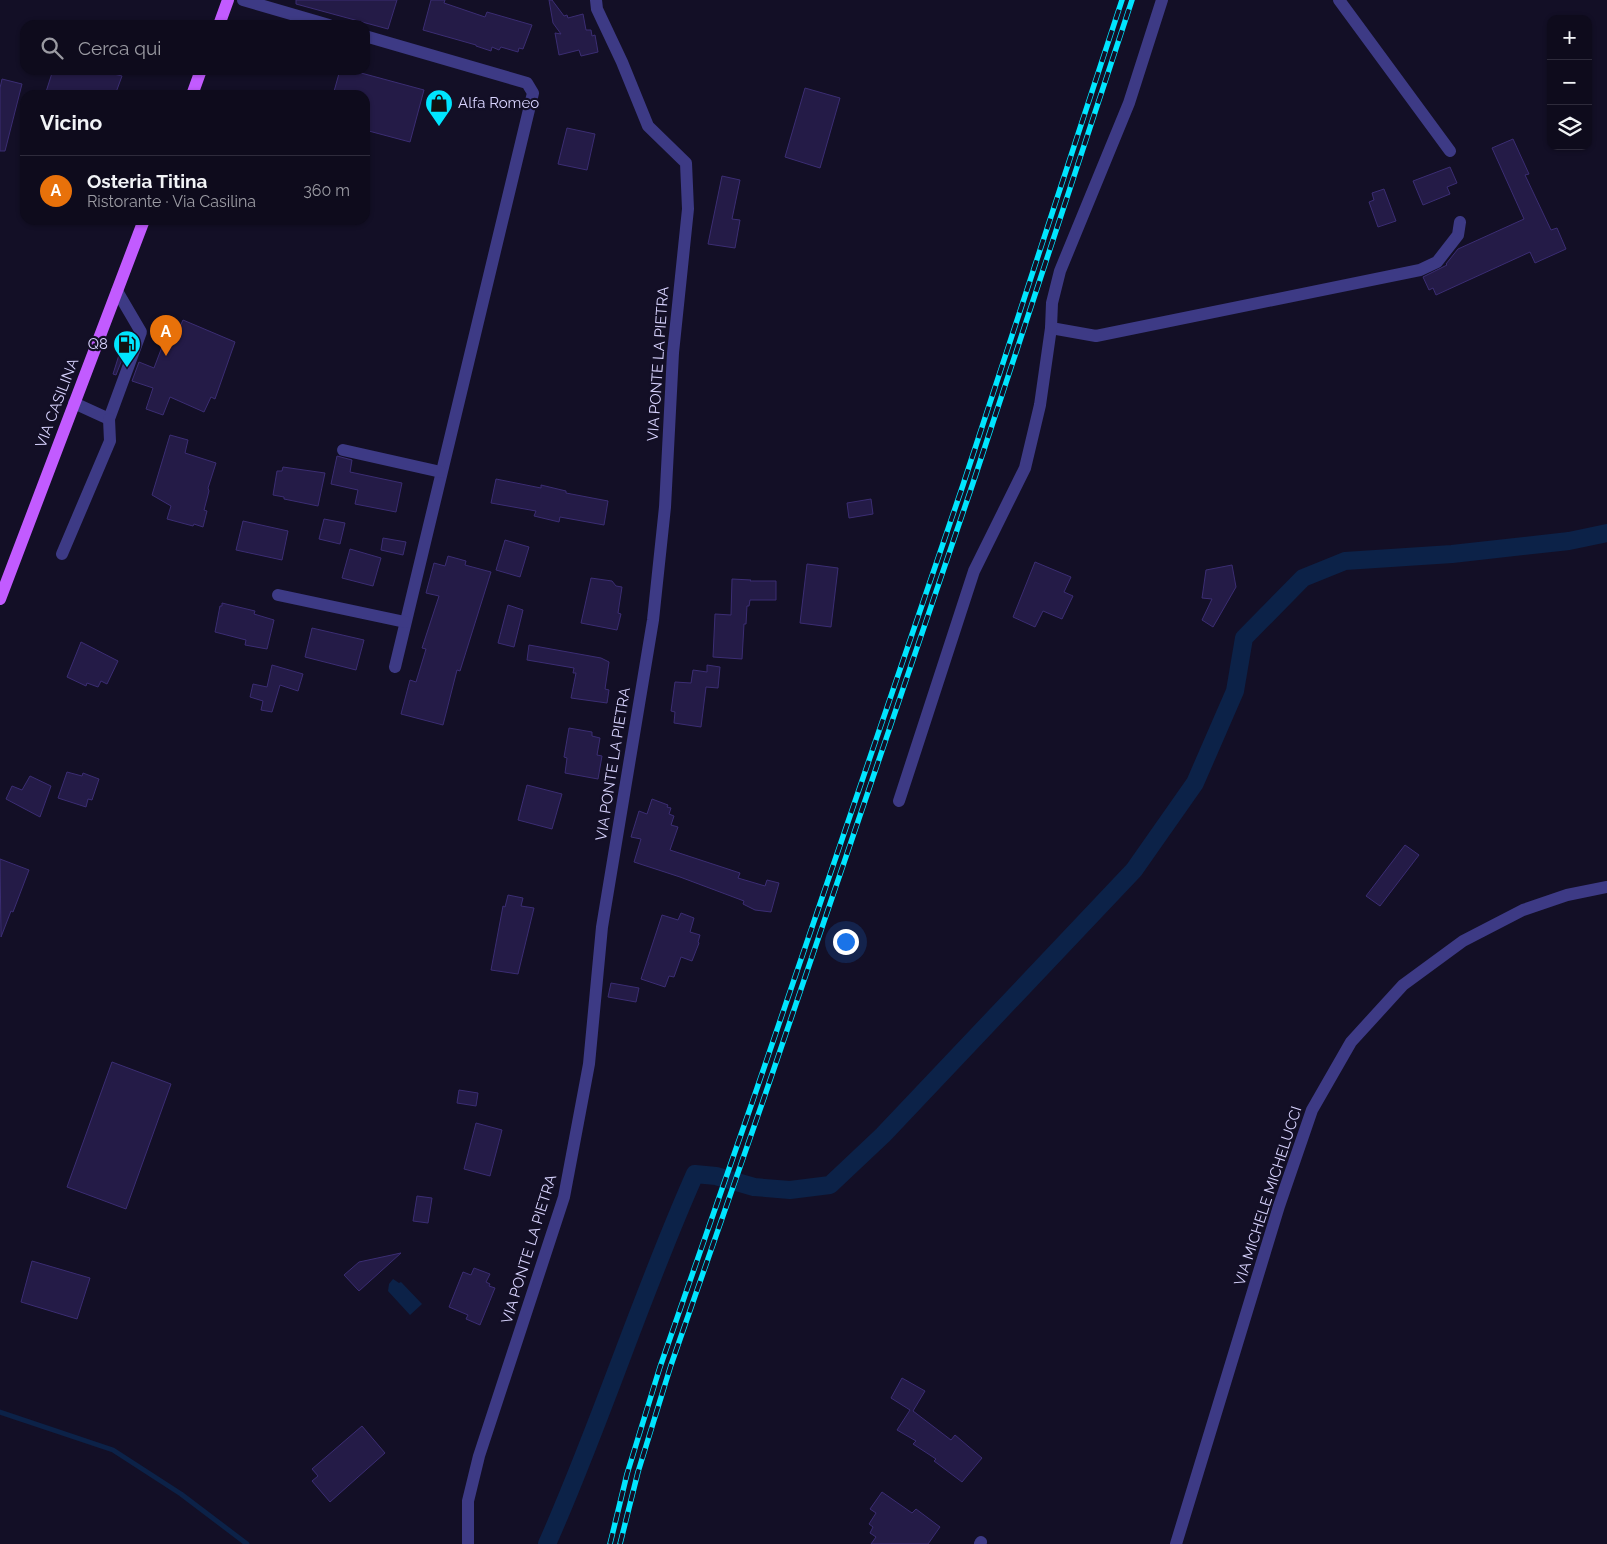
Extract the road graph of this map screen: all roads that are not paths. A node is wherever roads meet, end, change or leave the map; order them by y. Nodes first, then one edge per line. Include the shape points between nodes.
1 (228, 0) edge
2 (243, 0) edge
3 (596, 0) edge
4 (1162, 0) edge
5 (1339, 0) edge
6 (220, 20) edge
7 (312, 20) edge
8 (370, 37) edge
9 (199, 75) edge
10 (194, 90) edge
11 (1450, 151) dead end
12 (1460, 222) dead end
13 (142, 225) edge
14 (117, 291) junction
15 (1051, 328) junction
16 (74, 403) junction
17 (109, 418) junction
18 (343, 450) dead end
19 (441, 472) junction
20 (62, 554) dead end
21 (278, 595) dead end
22 (0, 599) edge
23 (406, 622) junction
24 (395, 667) dead end
25 (898, 800) dead end
26 (1607, 887) edge
27 (468, 1544) edge
28 (1176, 1544) edge

1 - 6 main road
2 - 7 street
3 - 27 street, VIA PONTE LA PIETRA via 597,10 648,126 686,163 688,209 673,353 666,506 653,620 602,927 589,1064 564,1196 479,1456 468,1501
4 - 15 street via 1129,103 1060,271 1052,303
5 - 11 street
8 - 19 street via 527,83 533,93
9 - 10 main road
12 - 15 street via 1458,235 1437,262 1420,270 1096,336
13 - 14 main road, VIA CASILINA
14 - 16 main road, VIA CASILINA
14 - 17 street via 141,332
15 - 25 street via 1040,404 1025,468 974,571
16 - 17 street
16 - 22 main road, VIA CASILINA
17 - 20 street via 110,442
18 - 19 street
19 - 23 street
21 - 23 street
23 - 24 street
26 - 28 street, VIA MICHELE MICHELUCCI via 1567,895 1523,910 1463,941 1402,985 1352,1042 1312,1110 1279,1206

